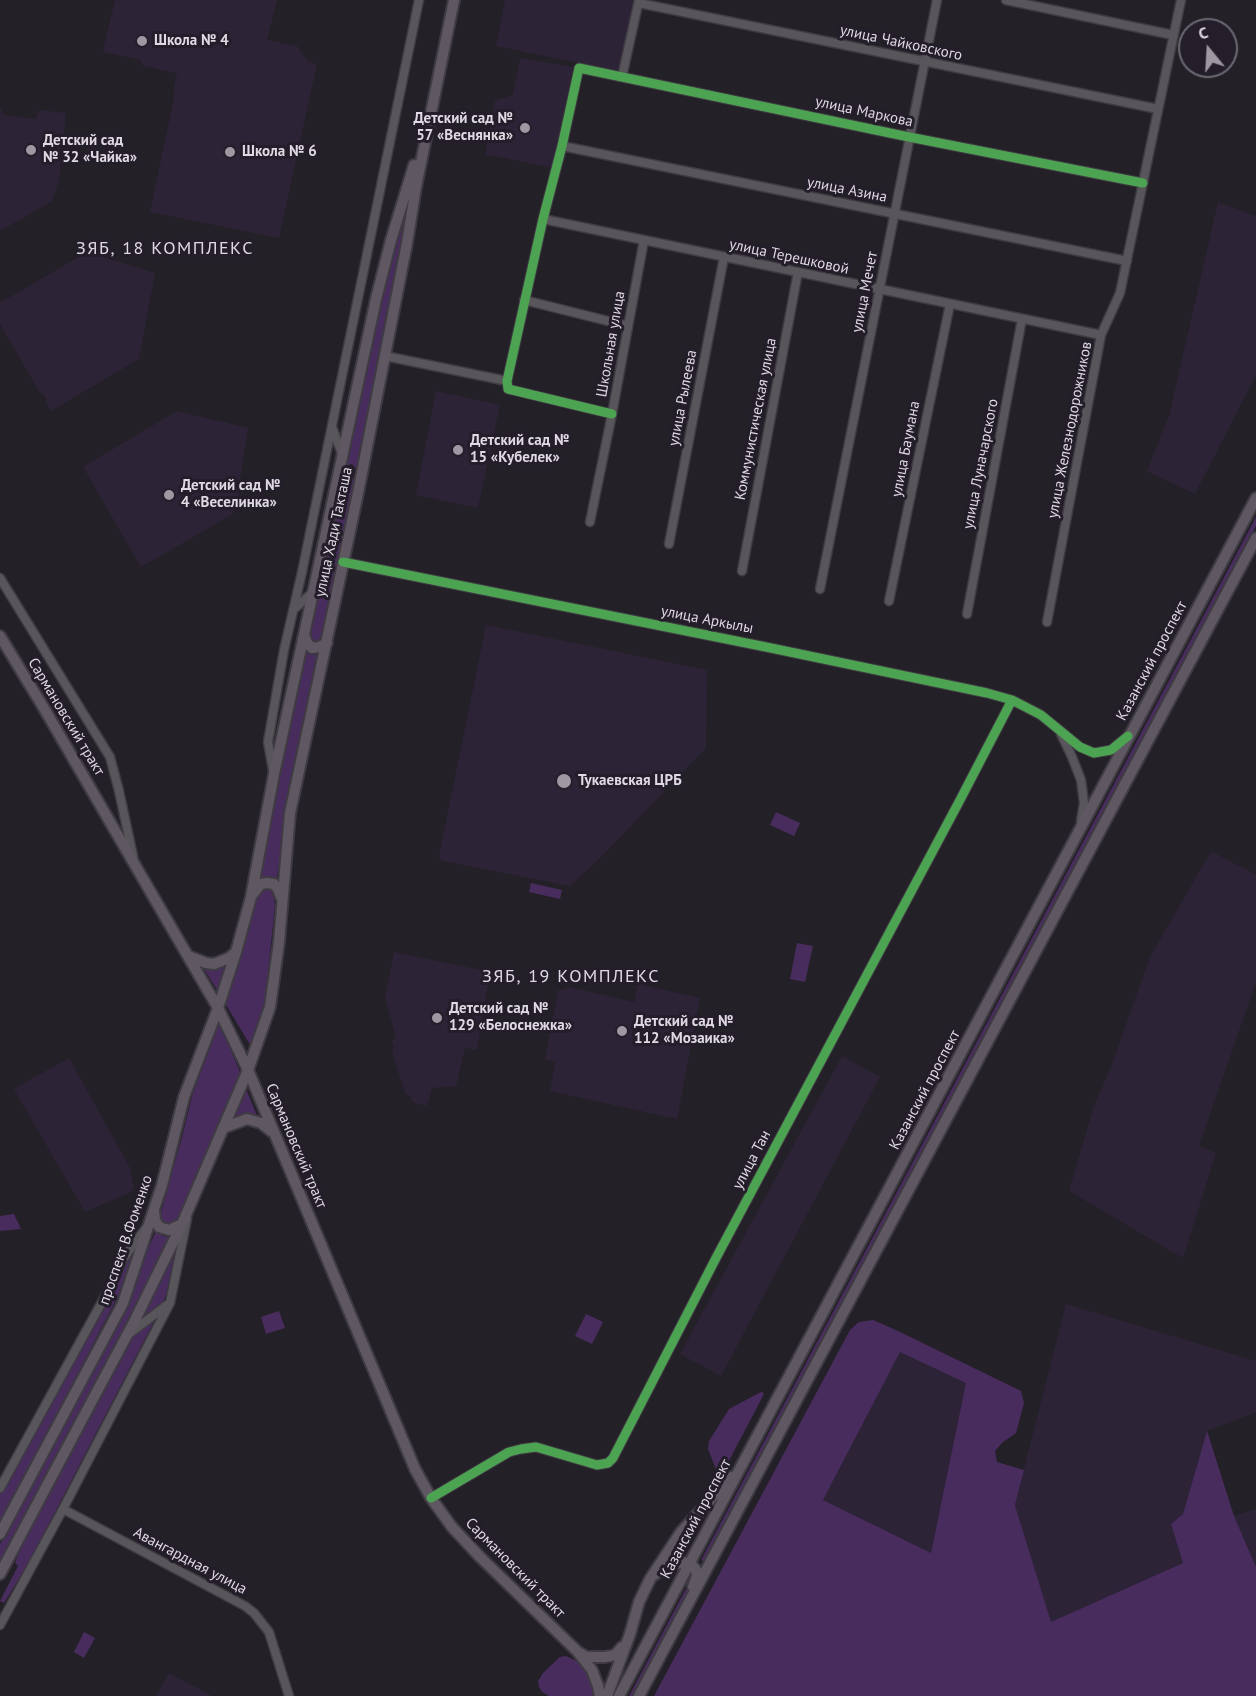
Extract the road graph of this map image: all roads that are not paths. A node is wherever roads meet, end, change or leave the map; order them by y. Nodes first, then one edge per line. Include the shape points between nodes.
1 (419, 0) edge
2 (447, 0) edge
3 (454, 0) edge
4 (937, 0) edge
5 (1006, 0) edge
6 (1180, 0) edge
7 (639, 1) edge
8 (1173, 35) junction
9 (925, 62) junction
10 (622, 77) junction
11 (1158, 109) junction
12 (909, 137) junction
13 (562, 146) junction
14 (1143, 183) junction
15 (894, 213) junction
16 (543, 219) junction
17 (644, 240) junction
18 (724, 257) junction
19 (1127, 261) junction
20 (798, 272) junction
21 (880, 289) junction
22 (524, 300) junction
23 (950, 304) junction
24 (1022, 319) junction
25 (628, 326) junction
26 (1101, 335) junction
27 (385, 357) junction
28 (507, 385) junction
29 (612, 414) junction
30 (332, 426) junction
31 (342, 455) junction
32 (338, 475) junction
33 (360, 479) junction
34 (1256, 498) edge
35 (590, 522) dead end
36 (1256, 538) edge
37 (669, 544) dead end
38 (343, 562) junction
39 (742, 571) dead end
40 (0, 578) edge
41 (820, 589) dead end
42 (313, 592) junction
43 (889, 600) dead end
44 (293, 611) junction
45 (967, 614) dead end
46 (1047, 622) dead end
47 (304, 634) junction
48 (0, 636) edge
49 (327, 643) junction
50 (1012, 700) junction
51 (1058, 728) junction
52 (1128, 736) junction
53 (274, 774) junction
54 (1080, 831) junction
55 (134, 864) junction
56 (251, 897) junction
57 (282, 901) junction
58 (236, 952) junction
59 (188, 956) junction
60 (218, 1008) junction
61 (248, 1070) junction
62 (223, 1128) junction
63 (273, 1133) junction
64 (190, 1205) junction
65 (154, 1210) junction
66 (149, 1222) junction
67 (182, 1224) junction
68 (170, 1303) junction
69 (127, 1336) junction
70 (740, 1468) junction
71 (0, 1488) edge
72 (431, 1498) junction
73 (63, 1509) junction
74 (0, 1534) edge
75 (690, 1564) junction
76 (0, 1574) edge
77 (650, 1579) junction
78 (688, 1605) junction
79 (0, 1625) edge
80 (630, 1634) junction
81 (577, 1651) junction
82 (289, 1696) edge
83 (600, 1696) edge
84 (607, 1696) edge
85 (620, 1696) edge
86 (639, 1696) edge

1 - 30 street
2 - 31 main road, улица Хади Такташа via 413,168 376,299
3 - 27 main road, улица Хади Такташа
4 - 9 street, улица Мечет
5 - 8 street
6 - 8 street, улица Железнодорожников
7 - 9 street, улица Чайковского
7 - 10 street
8 - 11 street, улица Железнодорожников
9 - 11 street, улица Чайковского
9 - 12 street, улица Мечет
10 - 12 street, улица Маркова
10 - 13 street, улица Маркова via 579,68
11 - 14 street, улица Железнодорожников
12 - 14 street, улица Маркова
12 - 15 street, улица Мечет
13 - 15 street, улица Азина
13 - 16 street
14 - 19 street, улица Железнодорожников
15 - 19 street, улица Азина
15 - 21 street, улица Мечет
16 - 17 street, улица Терешковой
16 - 22 street
17 - 18 street, улица Терешковой
17 - 25 street, Школьная улица
18 - 20 street, улица Терешковой
18 - 37 street, улица Рылеева
19 - 26 street, улица Железнодорожников via 1120,293
20 - 21 street, улица Терешковой
20 - 39 street, Коммунистическая улица
21 - 23 street, улица Терешковой
21 - 41 street, улица Мечет
22 - 25 street
22 - 28 street
23 - 24 street, улица Терешковой
23 - 43 street, улица Баумана
24 - 26 street, улица Терешковой
24 - 45 street, улица Луначарского
25 - 29 street, Школьная улица
26 - 46 street, улица Железнодорожников
27 - 28 street
27 - 33 main road, улица Хади Такташа
28 - 29 street
29 - 35 street, Школьная улица
30 - 31 street
30 - 44 street
31 - 32 main road, улица Хади Такташа
32 - 33 main road via 350,470
32 - 42 main road, улица Хади Такташа
33 - 38 main road, улица Хади Такташа
34 - 52 main road, Казанский проспект
36 - 78 main road
38 - 49 main road, улица Хади Такташа
38 - 50 street, улица Аркылы
40 - 55 street via 110,757
42 - 44 street
42 - 47 main road, улица Хади Такташа
44 - 53 street via 268,742
47 - 49 main road via 312,648
47 - 53 main road, улица Хади Такташа
48 - 55 main road, Сармановский тракт
49 - 57 main road, улица Хади Такташа via 290,813
50 - 51 street, улица Аркылы
50 - 72 street, улица Тан via 613,1458 597,1465 536,1447 521,1449 509,1452
51 - 52 street, улица Аркылы via 1080,747 1094,753 1111,750
51 - 54 street via 1081,780 1084,803
52 - 54 main road, Казанский проспект
53 - 56 main road, улица Хади Такташа
54 - 70 main road, Казанский проспект
55 - 59 main road, Сармановский тракт
56 - 57 main road via 261,884 267,883 274,884
56 - 58 main road, улица Хади Такташа
57 - 61 main road, улица Хади Такташа via 272,1000
58 - 59 main road via 214,964
58 - 60 main road, улица Хади Такташа
59 - 60 main road, Сармановский тракт
60 - 61 main road, Сармановский тракт
60 - 65 main road, проспект В.Фоменко via 184,1097
61 - 62 main road
61 - 63 main road, Сармановский тракт
62 - 63 main road via 247,1119 261,1123
62 - 64 main road
63 - 72 main road, Сармановский тракт via 415,1469
64 - 67 main road
64 - 68 street
65 - 66 main road, проспект В.Фоменко
65 - 67 main road via 159,1227 168,1230
66 - 71 street via 123,1258
66 - 74 main road, проспект В.Фоменко via 123,1303
67 - 69 main road
68 - 69 street
68 - 73 street
69 - 76 main road
70 - 75 main road, Казанский проспект
70 - 77 main road via 681,1532
72 - 81 main road, Сармановский тракт via 473,1550
73 - 79 street
73 - 82 street, Авангардная улица via 254,1613 268,1632
75 - 77 main road via 683,1562 664,1568
75 - 78 main road via 697,1576
75 - 85 main road, Казанский проспект
77 - 80 main road
78 - 86 main road
80 - 81 main road via 615,1655 586,1657
80 - 84 main road
81 - 83 main road, Сармановский тракт via 592,1670

